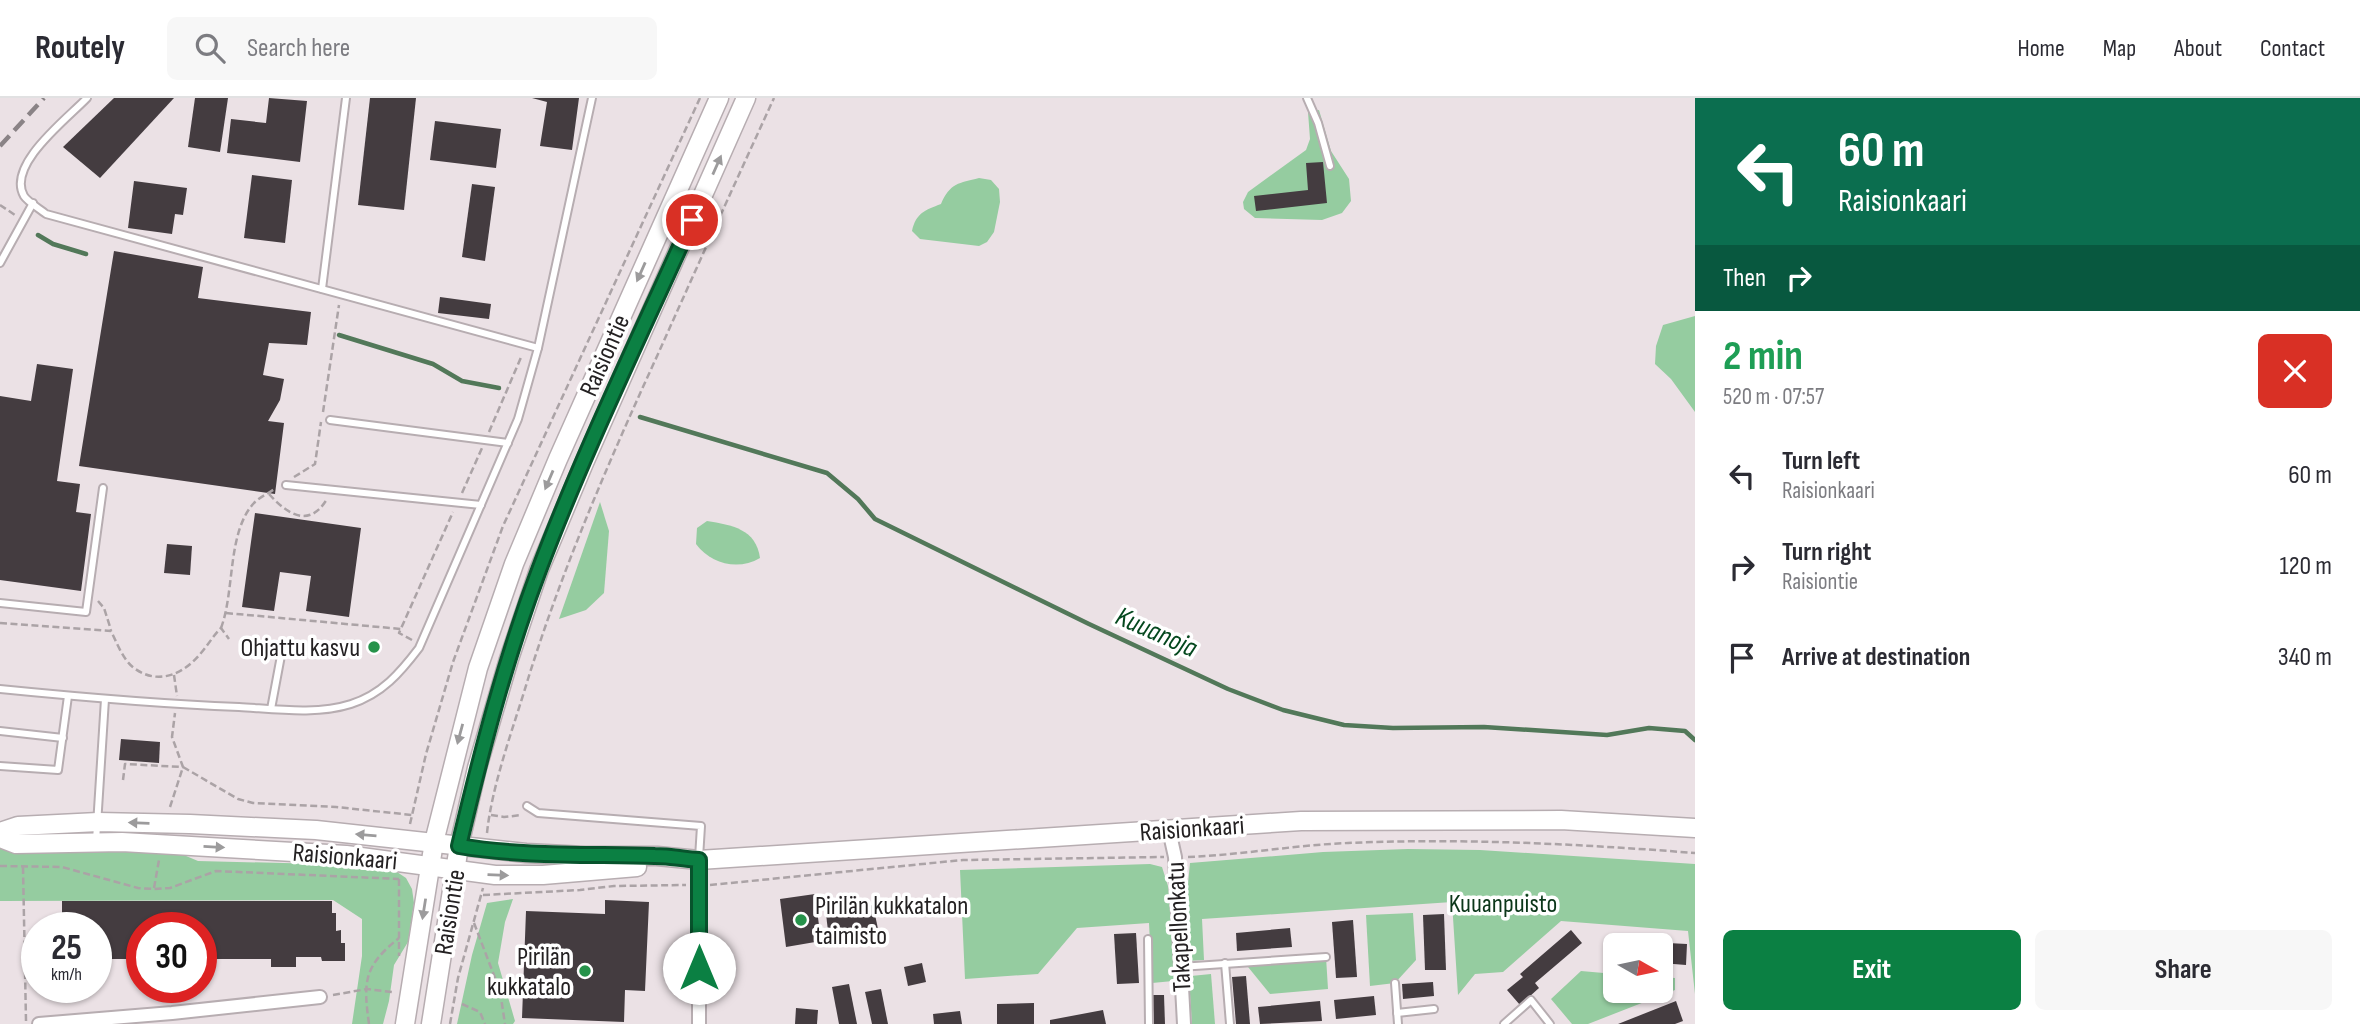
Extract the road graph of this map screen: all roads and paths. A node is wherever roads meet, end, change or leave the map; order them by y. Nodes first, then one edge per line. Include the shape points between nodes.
1 (87, 98) edge
2 (346, 98) edge
3 (592, 98) edge
4 (700, 98) edge
5 (719, 98) edge
6 (746, 98) edge
7 (774, 98) edge
8 (1307, 98) edge
9 (1330, 166) dead end
10 (33, 204) junction
11 (0, 205) edge
12 (24, 220) junction
13 (0, 262) edge
14 (322, 289) junction
15 (341, 295) junction
16 (538, 348) junction
17 (558, 408) dead end
18 (321, 419) junction
19 (330, 421) joint
20 (508, 443) junction
21 (284, 485) junction
22 (103, 488) dead end
23 (332, 489) junction
24 (268, 493) junction
25 (481, 505) junction
26 (89, 591) junction
27 (0, 603) edge
28 (226, 613) junction
29 (0, 623) edge
30 (221, 628) junction
31 (401, 629) dead end
32 (111, 631) junction
33 (229, 639) dead end
34 (284, 645) dead end
35 (0, 688) edge
36 (68, 696) junction
37 (105, 699) junction
38 (271, 709) junction
39 (174, 728) dead end
40 (0, 732) edge
41 (63, 738) junction
42 (0, 766) edge
43 (183, 767) junction
44 (123, 780) dead end
45 (527, 807) dead end
46 (538, 813) junction
47 (169, 814) dead end
48 (412, 815) dead end
49 (491, 815) junction
50 (97, 822) junction
51 (1695, 828) edge
52 (1169, 830) junction
53 (0, 832) edge
54 (0, 838) edge
55 (434, 842) junction
56 (96, 843) junction
57 (459, 846) junction
58 (486, 850) junction
59 (1695, 853) edge
60 (160, 854) dead end
61 (1175, 857) junction
62 (694, 860) junction
63 (0, 866) edge
64 (430, 866) junction
65 (23, 867) junction
66 (455, 870) junction
67 (485, 874) junction
68 (399, 879) dead end
69 (699, 885) junction
70 (154, 889) junction
71 (483, 895) junction
72 (474, 923) junction
73 (399, 938) dead end
74 (1148, 939) dead end
75 (1326, 957) dead end
76 (1225, 963) junction
77 (1180, 967) junction
78 (1395, 983) dead end
79 (367, 989) junction
80 (392, 992) dead end
81 (320, 997) joint
82 (462, 1004) dead end
83 (1434, 1009) dead end
84 (1397, 1013) junction
85 (172, 1019) edge
86 (26, 1024) edge
87 (39, 1024) edge
88 (369, 1024) edge
89 (405, 1024) edge
90 (431, 1024) edge
91 (450, 1024) edge
92 (485, 1024) edge
93 (505, 1024) edge
94 (699, 1024) edge
95 (1149, 1024) edge
96 (1184, 1024) edge
97 (1230, 1024) edge
98 (1398, 1024) edge
99 (1504, 1024) edge
100 (1550, 1024) edge

1 - 10 lane via 28,157 20,177 24,195
2 - 14 lane
3 - 16 lane
4 - 17 path
5 -> 55 main road, Raisiontie via 514,564 478,668
57 -> 6 main road, Raisiontie via 477,768 539,570
7 - 49 path via 567,563 525,690
8 - 9 lane
10 - 12 lane
10 - 14 lane via 46,214
11 - 12 path
12 - 13 lane
14 - 15 lane
15 - 16 lane
15 - 18 path
16 - 20 lane
18 - 19 path
18 - 21 path via 315,464
19 - 20 lane
20 - 25 lane
21 - 23 lane
21 - 24 path
22 - 26 lane
23 - 24 path via 320,509 305,516 284,509
23 - 25 lane
24 - 28 path via 257,500 243,521
25 - 38 lane via 419,648 398,675 379,692 350,705
26 - 27 lane via 86,612
26 - 32 path via 104,608
28 - 30 path
28 - 31 path
29 - 32 path
30 - 32 path via 187,667 171,676 134,668
30 - 33 path
34 - 38 lane
35 - 36 lane
36 - 37 lane
36 - 41 lane
37 - 38 lane
37 - 50 lane
39 - 43 path via 172,737
40 - 41 lane
41 - 42 lane via 58,770
43 - 44 path via 125,764
43 - 47 path
43 - 48 path via 253,803
45 - 46 lane
46 - 49 path
46 - 62 lane via 701,826
49 - 58 path
50 - 53 main road, Raisionkaari via 18,826
55 -> 50 main road, Raisionkaari via 316,830
50 - 56 lane
51 - 52 main road, Raisionkaari via 1477,820 1301,821
52 - 61 street, Takapellonkatu
52 - 62 main road, Raisionkaari
54 - 56 main road, Raisionkaari via 16,844
55 - 57 main road, Raisionkaari
55 - 64 main road, Raisiontie
56 -> 64 main road, Raisionkaari via 346,855
57 - 58 main road, Raisionkaari
57 - 66 main road, Raisiontie
58 - 62 main road, Raisionkaari
59 - 61 path via 1431,841
60 - 70 path
61 - 69 path via 963,860
61 - 77 street, Takapellonkatu
67 -> 62 main road, Raisionkaari via 543,875
62 - 69 street
63 - 65 path
64 - 66 main road, Raisionkaari
64 -> 89 main road, Raisiontie
65 - 70 path via 74,869
65 - 86 path
66 - 67 main road, Raisionkaari
66 - 90 main road, Raisiontie
67 - 71 path
68 - 70 path via 216,871 170,888
69 - 71 path
69 - 94 street
71 - 72 path
72 - 91 path
72 - 93 path via 500,991
73 - 79 path via 373,963
74 - 95 lane
75 - 76 lane
76 - 77 lane
76 - 97 lane
77 - 96 street, Takapellonkatu
78 - 84 lane
79 - 80 path
79 - 81 path
79 - 88 path
81 - 85 street
82 - 92 path via 480,1012
83 - 84 lane
84 - 98 lane
85 - 87 street
99 - 100 lane via 1531,1000

